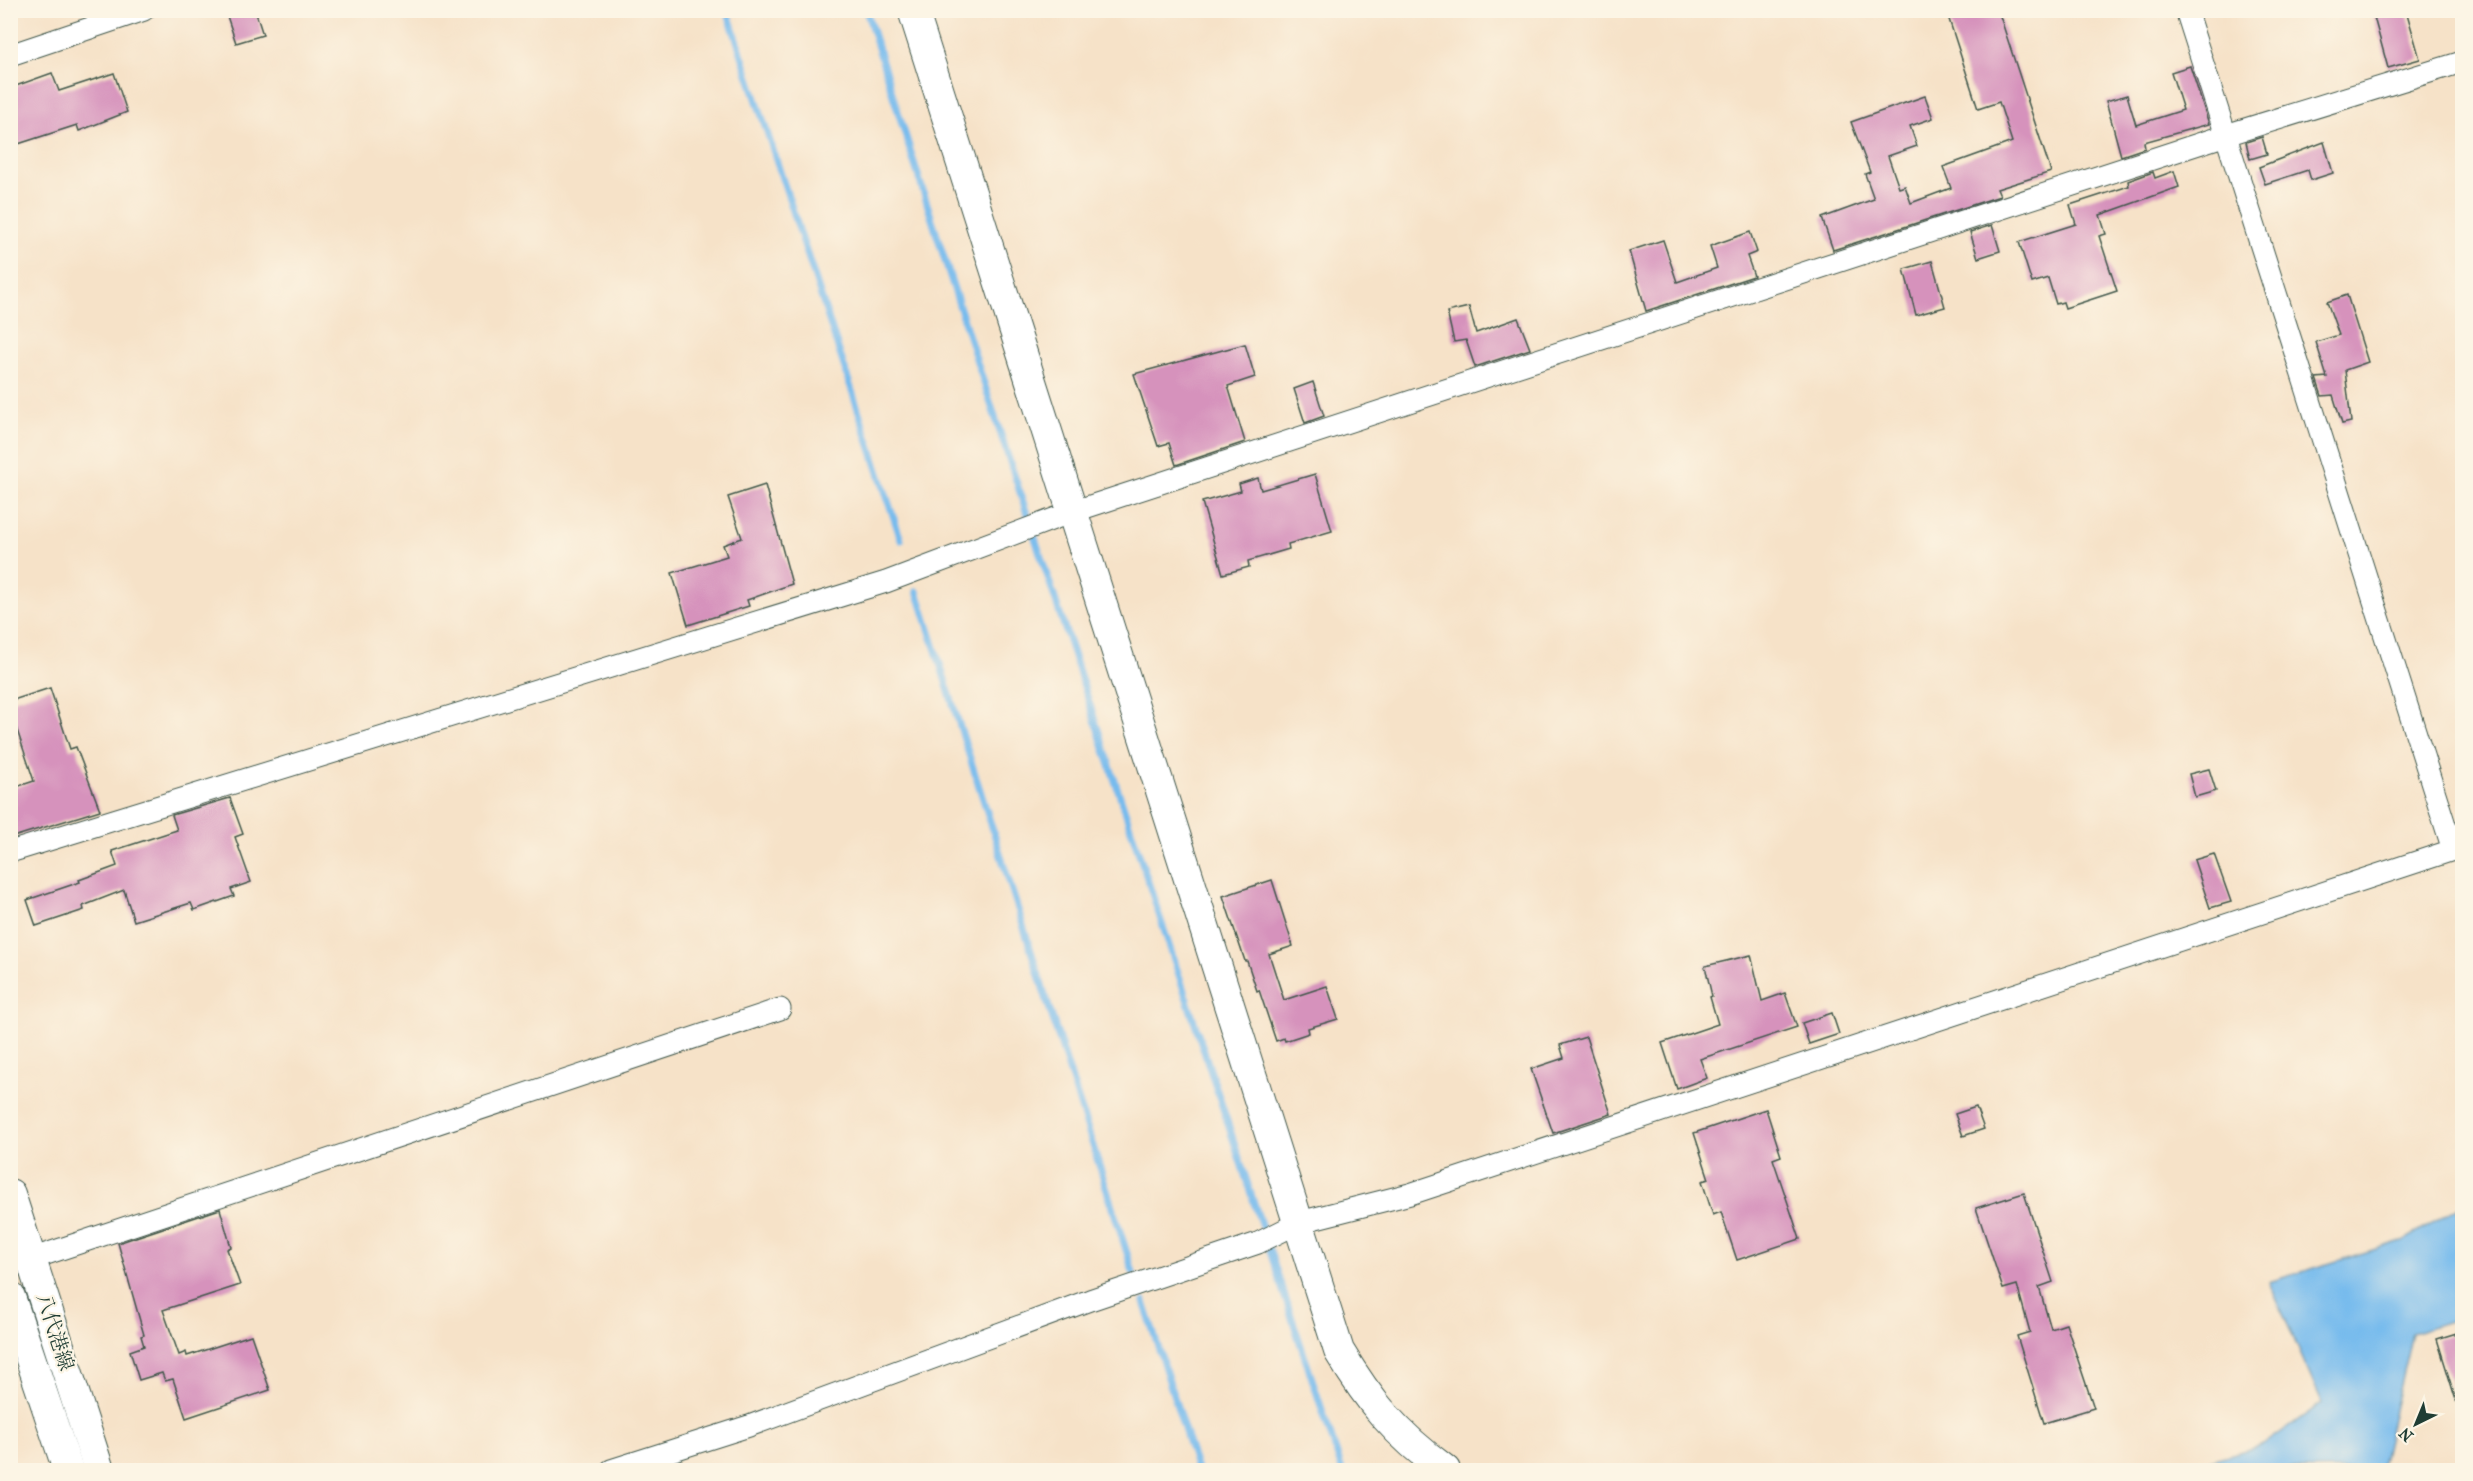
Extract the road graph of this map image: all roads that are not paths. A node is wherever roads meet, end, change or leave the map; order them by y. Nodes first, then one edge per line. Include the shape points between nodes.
1 (144, 10) edge
2 (913, 10) edge
3 (2186, 10) edge
4 (10, 55) edge
5 (2463, 62) edge
6 (2226, 135) junction
7 (1072, 512) junction
8 (2458, 849) edge
9 (10, 852) edge
10 (780, 1009) dead end
11 (10, 1194) edge
12 (1300, 1222) junction
13 (31, 1259) junction
14 (10, 1297) edge
15 (68, 1470) edge
16 (99, 1470) edge
17 (611, 1470) edge
18 (1444, 1470) edge

1 - 4 street
2 - 7 street
3 - 6 street
5 - 6 street
6 - 7 street
6 - 8 street
7 - 9 street via 886,582
7 - 12 street
8 - 12 street via 1410,1194
10 - 13 street
11 - 13 street, 八代港線
12 - 17 street via 1258,1243 1090,1300 749,1426
12 - 18 street via 1339,1351 1366,1396 1408,1444
13 - 16 street, 八代港線
14 - 15 street, 八代港線

